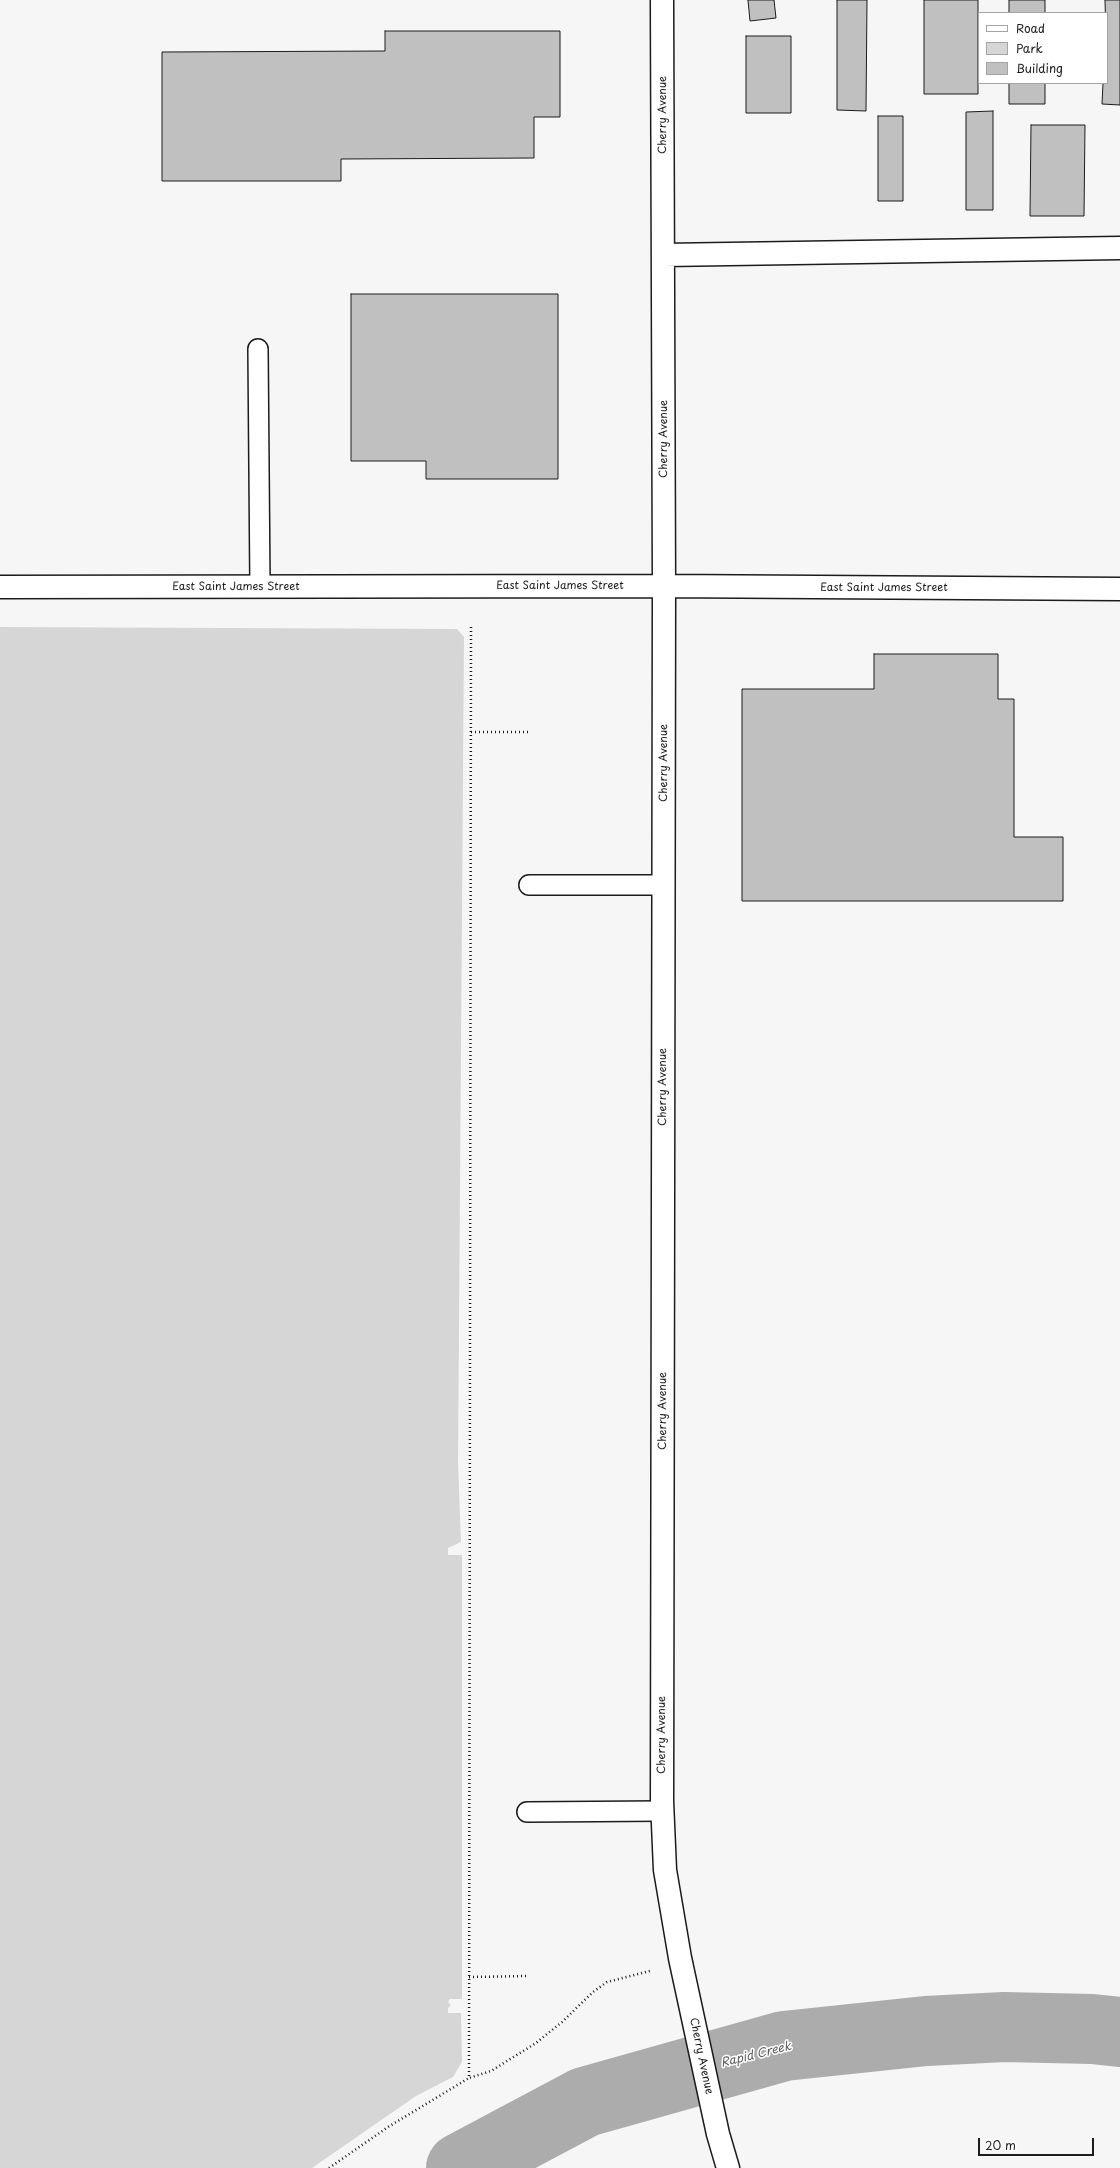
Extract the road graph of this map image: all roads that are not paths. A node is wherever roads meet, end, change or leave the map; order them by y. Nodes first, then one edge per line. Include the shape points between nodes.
1 (662, 0) edge
2 (1120, 248) edge
3 (664, 255) junction
4 (258, 349) dead end
5 (664, 586) junction
6 (260, 587) junction
7 (0, 588) edge
8 (1120, 589) edge
9 (529, 885) dead end
10 (664, 885) junction
11 (662, 1811) junction
12 (527, 1812) dead end
13 (728, 2168) edge

1 - 3 street, Cherry Avenue
2 - 3 street
3 - 5 street, Cherry Avenue
4 - 6 lane
5 - 6 street, East Saint James Street
5 - 8 street, East Saint James Street
5 - 10 street, Cherry Avenue
6 - 7 street, East Saint James Street
9 - 10 lane
10 - 11 street, Cherry Avenue
11 - 12 lane
11 - 13 street, Cherry Avenue via 665,1870 680,1958 718,2134

